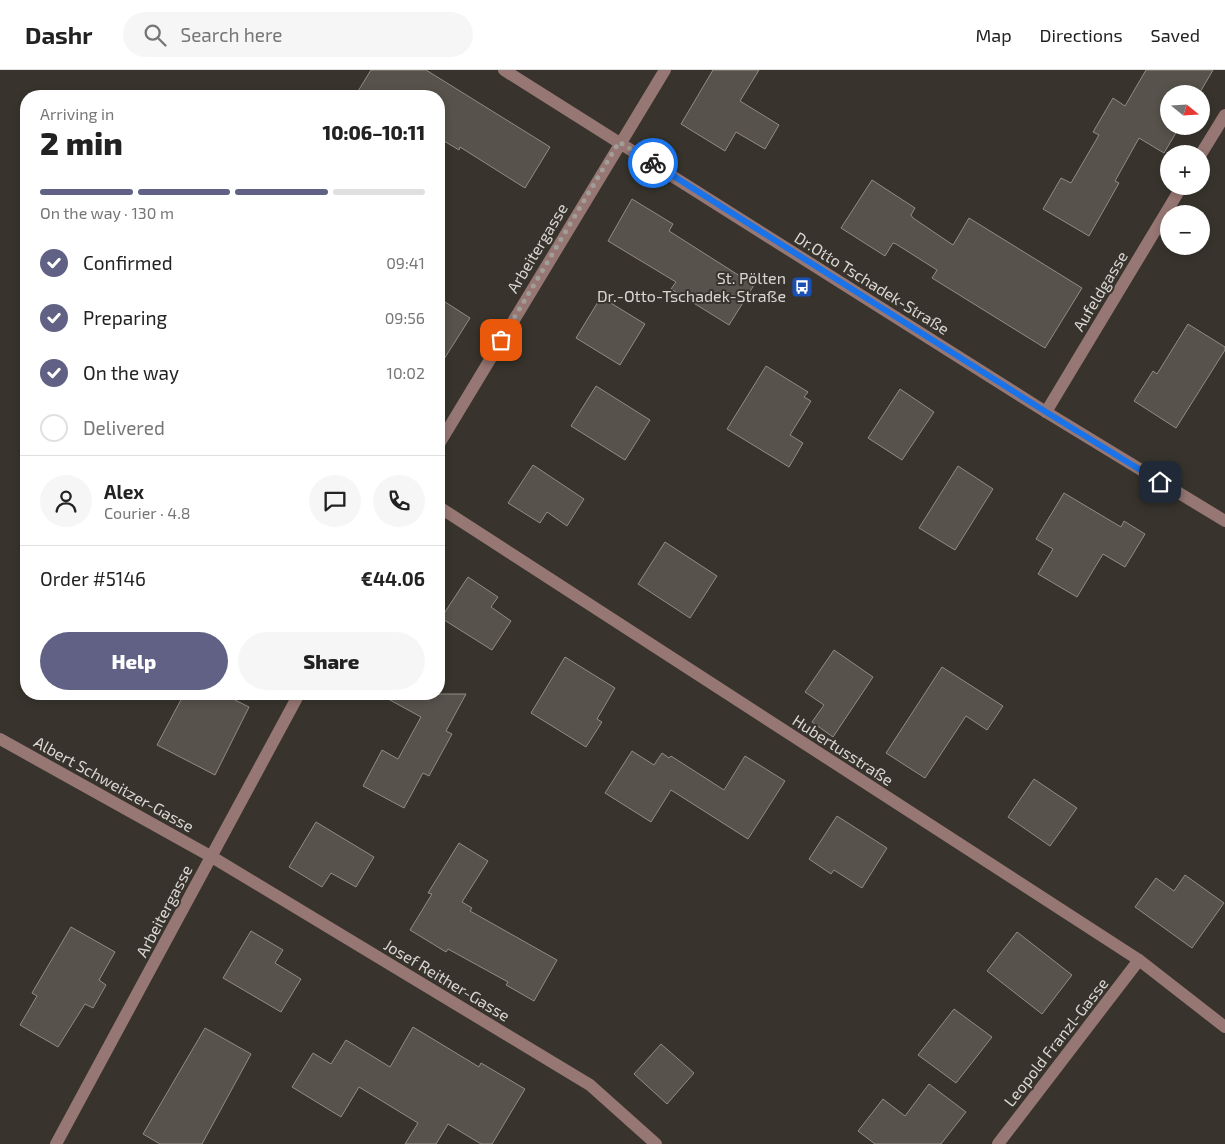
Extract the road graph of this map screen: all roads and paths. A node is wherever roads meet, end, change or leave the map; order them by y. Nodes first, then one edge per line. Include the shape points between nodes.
1 (504, 70) edge
2 (665, 70) edge
3 (1225, 115) edge
4 (619, 142) junction
5 (1207, 145) edge
6 (1177, 195) edge
7 (1046, 412) junction
8 (445, 434) edge
9 (445, 511) edge
10 (1225, 521) edge
11 (296, 700) edge
12 (0, 739) edge
13 (212, 857) junction
14 (1139, 960) junction
15 (1225, 1027) edge
16 (56, 1144) edge
17 (656, 1144) edge
18 (998, 1144) edge

1 - 4 street, Dr.Otto Tschadek-Straße
2 - 4 street, Arbeitergasse
3 - 5 street
4 - 7 street, Dr.Otto Tschadek-Straße
4 - 8 street, Arbeitergasse
6 - 7 street, Aufeldgasse
7 - 10 street, Dr.Otto Tschadek-Straße
9 - 14 street, Hubertusstraße
11 - 13 street, Arbeitergasse
12 - 13 street, Albert Schweitzer-Gasse
13 - 16 street, Arbeitergasse
13 - 17 street, Josef Reither-Gasse via 590,1085
14 - 15 street, Hubertusstraße
14 - 18 street, Leopold Franzl-Gasse

